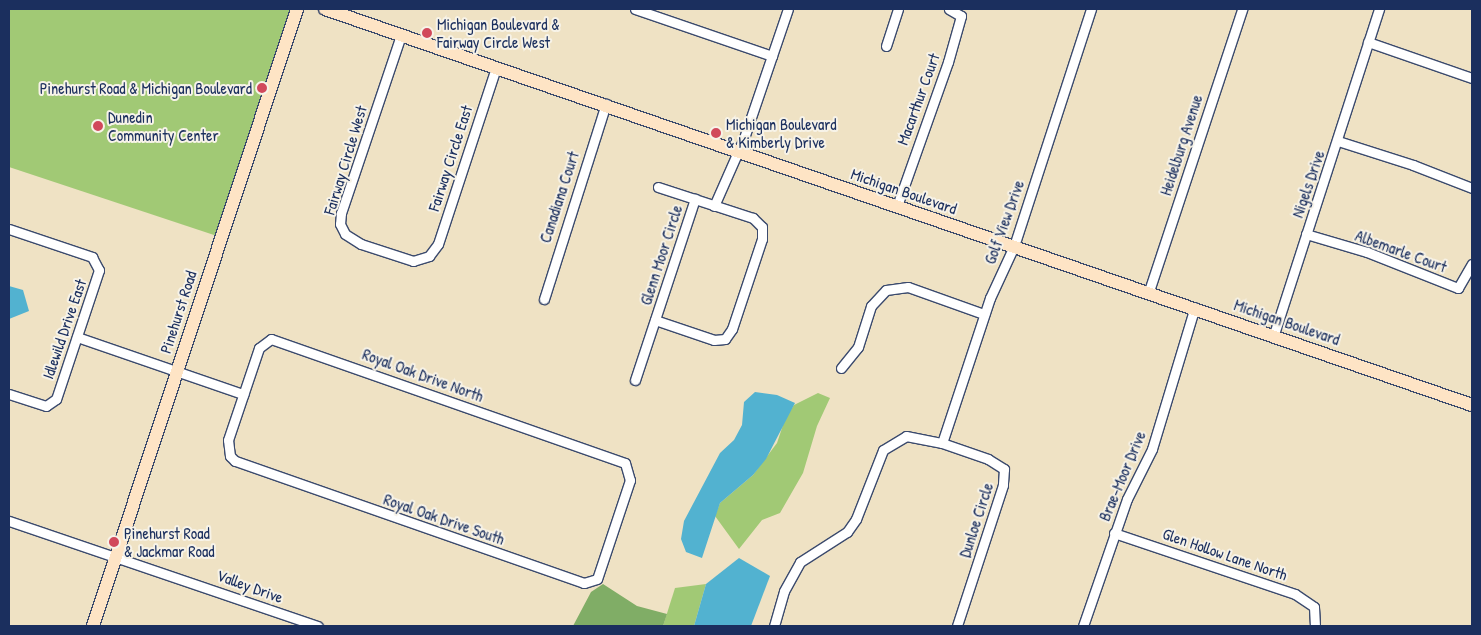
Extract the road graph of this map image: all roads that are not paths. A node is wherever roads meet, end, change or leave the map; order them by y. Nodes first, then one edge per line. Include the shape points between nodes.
1 (297, 9) edge
2 (325, 9) edge
3 (635, 9) edge
4 (788, 9) edge
5 (898, 9) edge
6 (949, 9) edge
7 (1091, 9) edge
8 (1242, 9) edge
9 (1379, 9) edge
10 (401, 35) junction
11 (1368, 42) junction
12 (886, 46) dead end
13 (772, 56) junction
14 (496, 68) junction
15 (1472, 78) edge
16 (606, 104) junction
17 (1338, 142) junction
18 (739, 151) junction
19 (658, 187) dead end
20 (1472, 188) edge
21 (695, 199) junction
22 (714, 206) junction
23 (897, 206) junction
24 (9, 228) edge
25 (1306, 234) junction
26 (1014, 246) junction
27 (429, 256) joint
28 (1472, 264) edge
29 (1149, 291) junction
30 (544, 299) dead end
31 (1195, 307) junction
32 (984, 314) junction
33 (655, 320) junction
34 (1274, 334) junction
35 (77, 337) junction
36 (841, 368) dead end
37 (175, 370) junction
38 (635, 380) dead end
39 (9, 394) edge
40 (243, 394) junction
41 (1472, 405) edge
42 (942, 443) junction
43 (625, 463) joint
44 (9, 521) edge
45 (1114, 532) junction
46 (116, 557) junction
47 (93, 626) edge
48 (318, 626) edge
49 (774, 626) edge
50 (957, 626) edge
51 (1083, 626) edge
52 (1315, 626) edge

1 - 37 street, Pinehurst Road
2 - 10 street, Michigan Boulevard
3 - 13 street
4 - 13 street
5 - 12 street
6 - 23 street, Macarthur Court via 961,16
7 - 26 street, Golf View Drive
8 - 29 street, Heidelburg Avenue
9 - 11 street, Nigels Drive
10 - 14 street, Michigan Boulevard
10 - 27 street, Fairway Circle West via 340,224 345,234 361,244 413,261
11 - 15 street
11 - 17 street, Nigels Drive
13 - 18 street
14 - 16 street, Michigan Boulevard
14 - 27 street, Fairway Circle East via 438,244
16 - 18 street, Michigan Boulevard
16 - 30 street, Canadiana Court
17 - 20 street via 1414,165
17 - 25 street, Nigels Drive
18 - 22 street
18 - 23 street, Michigan Boulevard
19 - 21 street, Glenn Moor Circle
21 - 22 street, Glenn Moor Circle
21 - 33 street, Glenn Moor Circle
22 - 33 street, Glenn Moor Circle via 753,218 762,227 762,239 732,328 725,339 714,340
23 - 26 street, Michigan Boulevard
24 - 35 street, Idlewild Drive East via 92,258 99,270
25 - 28 street, Albemarle Court via 1375,255 1458,288
25 - 34 street, Nigels Drive
26 - 29 street, Michigan Boulevard
26 - 32 street, Golf View Drive
29 - 31 street, Michigan Boulevard
31 - 34 street, Michigan Boulevard
31 - 45 street, Brae-Moor Drive via 1152,449
32 - 36 street via 908,287 886,290 871,306 858,347
32 - 42 street, Golf View Drive
33 - 38 street, Glenn Moor Circle
34 - 41 street, Michigan Boulevard
35 - 37 street
35 - 39 street, Idlewild Drive East via 56,399 46,406
37 - 40 street
37 - 46 street, Pinehurst Road
40 - 43 street, Royal Oak Drive North via 258,348 271,339 282,340
40 - 43 street, Royal Oak Drive South via 228,440 230,456 235,461 584,583 597,579 602,569 630,480
42 - 49 street, Dunloe Circle via 906,436 883,450 853,525 839,540 800,562 784,591
42 - 50 street, Dunloe Circle via 997,463 1004,469 1005,477
44 - 46 street, Valley Drive
45 - 51 street, Brae-Moor Drive
45 - 52 street, Glen Hollow Lane North via 1309,600 1316,615
46 - 47 street, Pinehurst Road
46 - 48 street, Valley Drive

